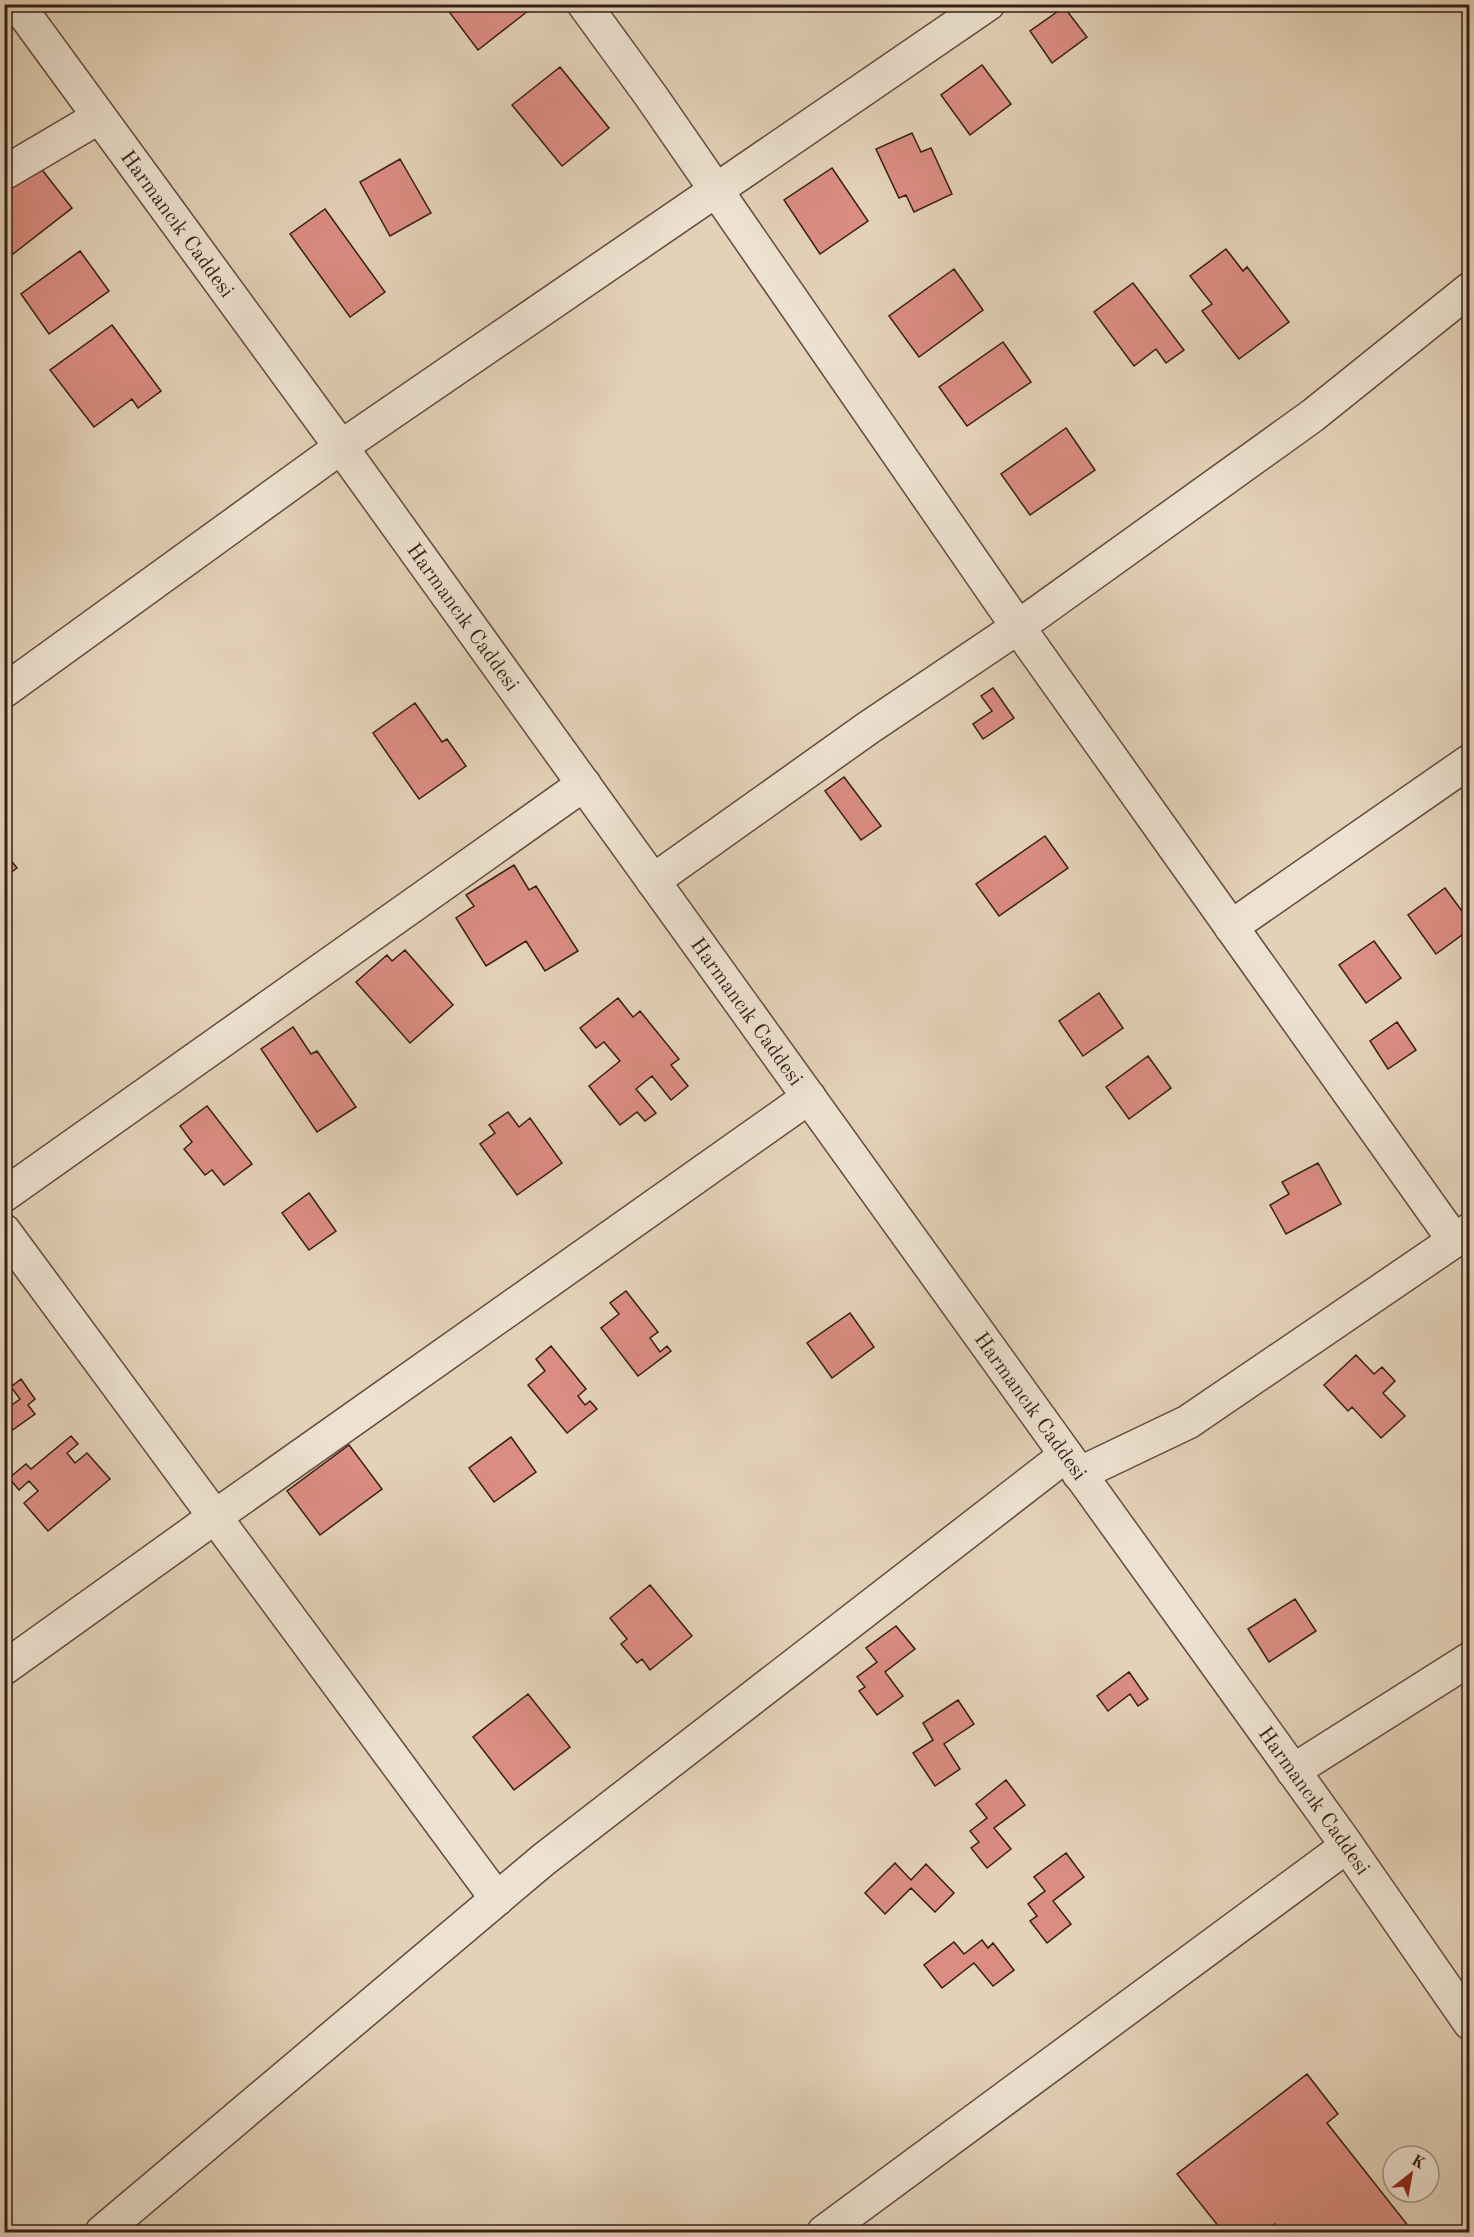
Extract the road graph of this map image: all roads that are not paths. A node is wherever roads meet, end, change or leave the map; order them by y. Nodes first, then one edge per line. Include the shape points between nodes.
1 (17, 4) edge
2 (584, 4) edge
3 (988, 4) edge
4 (99, 117) junction
5 (4, 173) edge
6 (716, 190) junction
7 (1470, 289) edge
8 (341, 447) junction
9 (1018, 627) junction
10 (4, 691) edge
11 (1470, 761) edge
12 (584, 784) junction
13 (653, 880) junction
14 (1232, 927) junction
15 (809, 1097) junction
16 (4, 1195) edge
17 (4, 1231) edge
18 (1462, 1235) edge
19 (1073, 1465) junction
20 (216, 1516) junction
21 (1470, 1659) edge
22 (4, 1668) edge
23 (1293, 1771) junction
24 (1347, 1846) junction
25 (497, 1899) junction
26 (1470, 2023) edge
27 (102, 2232) edge
28 (824, 2232) edge

1 - 4 street, Harmancık Caddesi
2 - 6 street
3 - 6 street
4 - 5 street
4 - 8 street, Harmancık Caddesi
6 - 8 street
6 - 9 street
7 - 9 street via 1312,416
8 - 10 street
8 - 12 street, Harmancık Caddesi
9 - 13 street
9 - 14 street
11 - 14 street
12 - 13 street, Harmancık Caddesi
12 - 16 street
13 - 15 street, Harmancık Caddesi
14 - 18 street
15 - 19 street, Harmancık Caddesi
15 - 20 street
17 - 20 street
18 - 19 street via 1188,1422
19 - 23 street, Harmancık Caddesi
19 - 25 street via 543,1860
20 - 22 street
20 - 25 street
21 - 23 street
23 - 24 street, Harmancık Caddesi
24 - 26 street, Harmancık Caddesi
24 - 28 street
25 - 27 street

